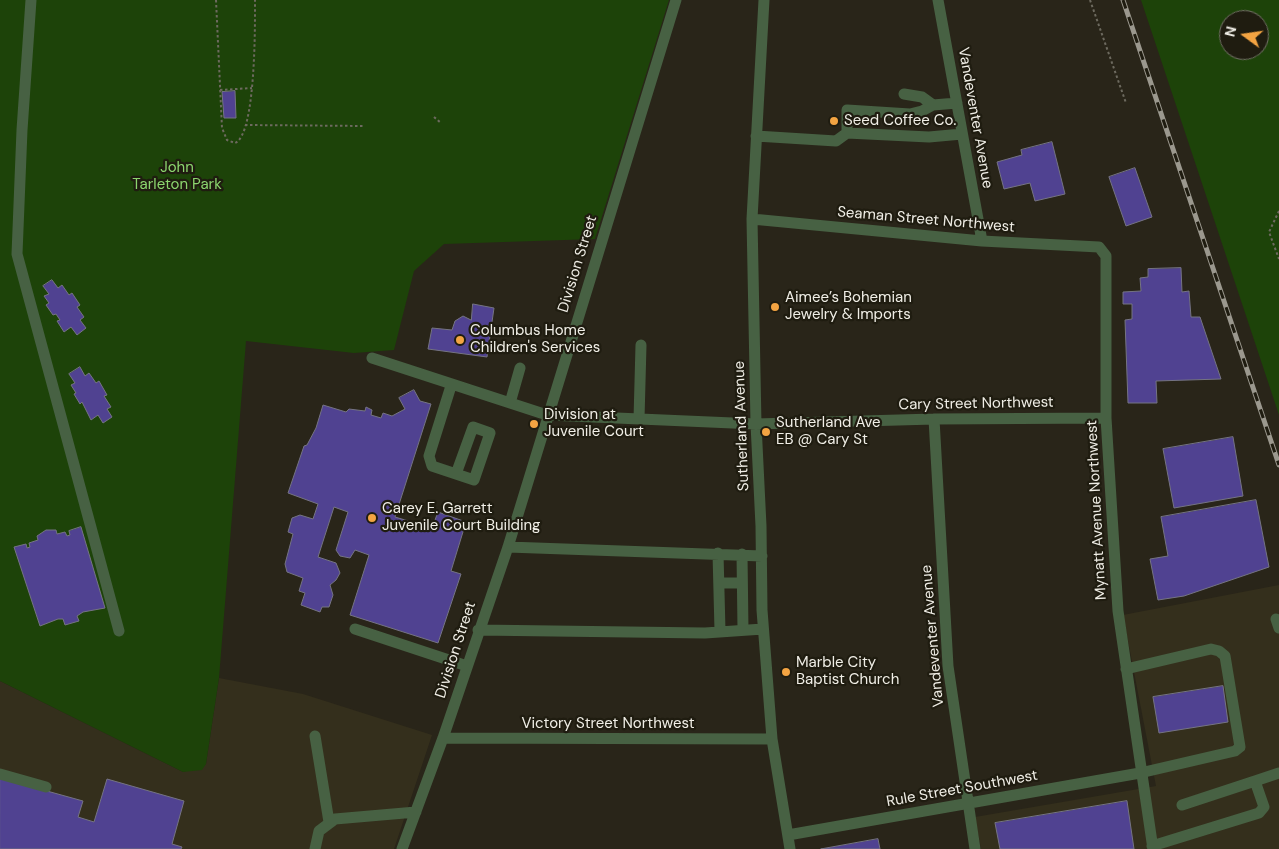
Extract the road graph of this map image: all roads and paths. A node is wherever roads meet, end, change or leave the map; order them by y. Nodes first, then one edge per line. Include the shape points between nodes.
1 (31, 0) edge
2 (216, 0) edge
3 (255, 0) edge
4 (764, 0) edge
5 (938, 0) edge
6 (1090, 0) edge
7 (674, 1) edge
8 (252, 88) junction
9 (220, 90) junction
10 (904, 94) dead end
11 (957, 103) junction
12 (1126, 103) dead end
13 (933, 105) junction
14 (434, 117) dead end
15 (441, 123) dead end
16 (245, 125) junction
17 (365, 126) dead end
18 (847, 134) junction
19 (962, 134) junction
20 (756, 136) junction
21 (1279, 211) edge
22 (752, 219) junction
23 (982, 241) junction
24 (1098, 247) joint
25 (1279, 259) edge
26 (641, 344) dead end
27 (372, 358) dead end
28 (520, 368) dead end
29 (452, 386) junction
30 (510, 403) junction
31 (547, 415) junction
32 (1106, 418) junction
33 (640, 419) junction
34 (934, 419) junction
35 (756, 424) junction
36 (456, 474) dead end
37 (508, 547) junction
38 (718, 553) junction
39 (742, 554) junction
40 (762, 556) junction
41 (742, 583) junction
42 (719, 584) junction
43 (355, 629) dead end
44 (763, 629) junction
45 (478, 630) junction
46 (743, 630) junction
47 (119, 631) dead end
48 (720, 632) junction
49 (466, 666) junction
50 (1126, 668) junction
51 (314, 736) dead end
52 (444, 738) junction
53 (772, 739) junction
54 (1140, 773) junction
55 (1279, 773) edge
56 (0, 774) edge
57 (1255, 780) junction
58 (46, 787) dead end
59 (967, 804) junction
60 (1182, 806) dead end
61 (416, 812) junction
62 (329, 822) junction
63 (788, 835) junction
64 (1181, 838) junction
65 (1153, 847) edge
66 (315, 849) edge
67 (402, 849) edge
68 (790, 849) edge
69 (975, 849) edge
70 (1184, 849) edge

1 - 47 street via 17,254
2 - 9 path
3 - 8 path
4 - 20 street, Sutherland Avenue
5 - 11 street, Vandeventer Avenue
6 - 12 path
7 - 31 street, Division Street
8 - 9 path
8 - 16 path
9 - 16 path via 222,128 227,140 240,141
10 - 13 street via 922,97
11 - 13 street
11 - 19 street, Vandeventer Avenue
13 - 18 street via 910,114 847,110
14 - 15 path
16 - 17 path
18 - 19 street via 929,137
18 - 20 street via 836,141
19 - 23 street, Vandeventer Avenue
20 - 22 street, Sutherland Avenue
21 - 25 path via 1269,232
22 - 23 street, Seaman Street Northwest
22 - 35 street, Sutherland Avenue
23 - 24 street, Seaman Street Northwest
24 - 32 street, Mynatt Avenue Northwest via 1106,256
26 - 33 street
27 - 29 street, Cary Street Northwest
28 - 30 street
29 - 30 street, Cary Street Northwest
29 - 36 street via 429,456 432,466
30 - 31 street, Cary Street Northwest
31 - 33 street, Cary Street Northwest
31 - 37 street, Division Street
32 - 34 street, Cary Street Northwest
32 - 50 street, Mynatt Avenue Northwest via 1118,611
33 - 35 street, Cary Street Northwest
34 - 35 street, Cary Street Northwest
34 - 59 street, Vandeventer Avenue via 948,666
35 - 40 street, Sutherland Avenue
37 - 38 street
37 - 45 street, Division Street
38 - 39 street
38 - 42 street
39 - 40 street
39 - 41 street
40 - 44 street, Sutherland Avenue
41 - 42 street
41 - 46 street
42 - 48 street
43 - 49 street
44 - 46 street
44 - 53 street, Sutherland Avenue
45 - 48 street
45 - 49 street, Division Street
46 - 48 street
49 - 52 street, Division Street
50 - 54 street, Mynatt Avenue Northwest
50 - 54 street, Rule Street Southwest via 1218,651 1225,656 1240,739 1240,747 1235,751
51 - 62 street
52 - 53 street, Victory Street Northwest
52 - 61 street, Division Street
53 - 63 street, Sutherland Avenue
54 - 59 street, Rule Street Southwest
54 - 65 street, Mynatt Avenue Northwest
55 - 57 street
56 - 58 street
57 - 60 street
57 - 64 street via 1264,807 1262,811
59 - 63 street, Rule Street Southwest
59 - 69 street, Vandeventer Avenue
61 - 62 street
61 - 67 street, Division Street
62 - 66 street via 319,831
63 - 68 street, Sutherland Avenue
64 - 65 street
64 - 70 street

